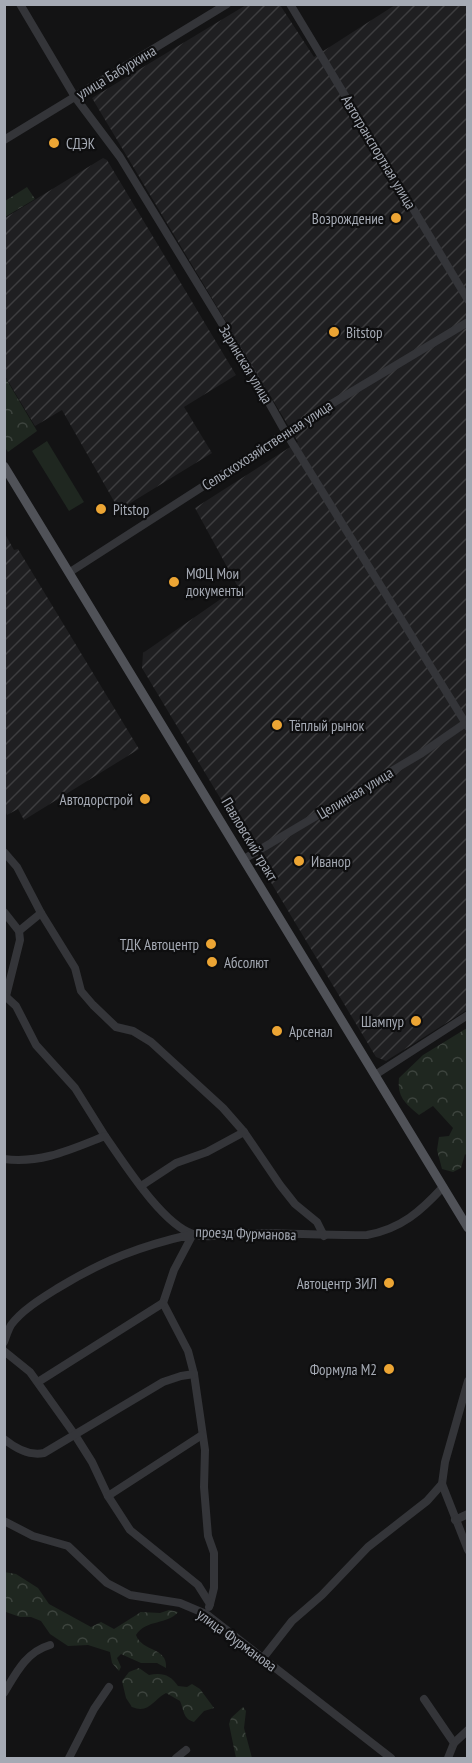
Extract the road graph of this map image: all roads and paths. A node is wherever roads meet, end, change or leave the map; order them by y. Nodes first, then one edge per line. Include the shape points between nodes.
1 (20, 4) edge
2 (226, 4) edge
3 (290, 4) edge
4 (75, 97) junction
5 (4, 140) edge
6 (468, 300) edge
7 (468, 322) edge
8 (286, 433) junction
9 (4, 466) edge
10 (70, 572) junction
11 (466, 726) edge
12 (4, 852) edge
13 (244, 859) junction
14 (4, 912) edge
15 (41, 914) junction
16 (19, 931) junction
17 (5, 996) edge
18 (468, 1015) edge
19 (375, 1075) junction
20 (244, 1132) junction
21 (105, 1136) junction
22 (4, 1159) edge
23 (141, 1186) junction
24 (443, 1187) junction
25 (468, 1228) edge
26 (193, 1234) junction
27 (324, 1236) junction
28 (163, 1303) junction
29 (7, 1323) edge
30 (4, 1342) edge
31 (4, 1351) edge
32 (194, 1374) junction
33 (468, 1381) edge
34 (38, 1382) junction
35 (460, 1413) junction
36 (468, 1418) edge
37 (75, 1435) junction
38 (202, 1435) junction
39 (4, 1440) edge
40 (442, 1484) junction
41 (108, 1496) junction
42 (468, 1514) edge
43 (455, 1520) junction
44 (4, 1521) edge
45 (468, 1550) edge
46 (210, 1604) junction
47 (206, 1614) junction
48 (50, 1645) dead end
49 (263, 1658) junction
50 (109, 1687) dead end
51 (4, 1693) edge
52 (424, 1700) dead end
53 (468, 1730) edge
54 (454, 1743) junction
55 (186, 1750) dead end
56 (69, 1758) edge
57 (176, 1758) edge
58 (392, 1758) edge
59 (448, 1758) edge

1 - 4 street, Заринская улица
2 - 4 street, улица Бабуркина
3 - 6 street, Автотранспортная улица
4 - 5 street, улица Бабуркина
4 - 8 street, Заринская улица via 120,157
7 - 8 street, Сельскохозяйственная улица
8 - 10 street, Сельскохозяйственная улица
8 - 11 street, Заринская улица
9 - 10 main road, Павловский тракт
10 - 13 main road, Павловский тракт
11 - 13 street, Целинная улица
12 - 15 street via 17,867
13 - 19 main road, Павловский тракт
14 - 16 street
15 - 16 street
15 - 20 street via 75,968 81,991 93,1005 116,1027 133,1031 151,1042
16 - 17 street via 19,950
17 - 21 street, проезд Фурманова via 16,1006 36,1045 75,1088
18 - 19 street
19 - 24 main road, Павловский тракт
20 - 23 street via 176,1163
20 - 27 street via 280,1185 317,1222
21 - 22 street via 52,1157
21 - 23 street, проезд Фурманова
23 - 26 street, проезд Фурманова via 175,1224
24 - 25 main road, Павловский тракт
24 - 27 street, проезд Фурманова via 423,1209 385,1232
26 - 27 street, проезд Фурманова
26 - 28 street via 174,1270
26 - 29 street via 104,1262
28 - 32 street via 188,1350
28 - 34 street
29 - 30 street
31 - 34 street
32 - 37 street via 163,1382
32 - 38 street
33 - 35 street
34 - 37 street
35 - 36 street
35 - 40 street
37 - 39 street via 38,1454
37 - 41 street
38 - 41 street
38 - 46 street via 208,1536 214,1553
40 - 43 street
40 - 49 street via 427,1501 368,1547 292,1621
41 - 46 street via 130,1530 198,1585
42 - 43 street
43 - 45 street
44 - 47 street, улица Фурманова via 33,1536 68,1546 107,1582 130,1595 180,1603
46 - 47 street
47 - 49 street, улица Фурманова
48 - 51 street via 29,1656
49 - 58 street, улица Фурманова
50 - 56 street
52 - 54 street
53 - 54 street
54 - 59 street
55 - 57 street

